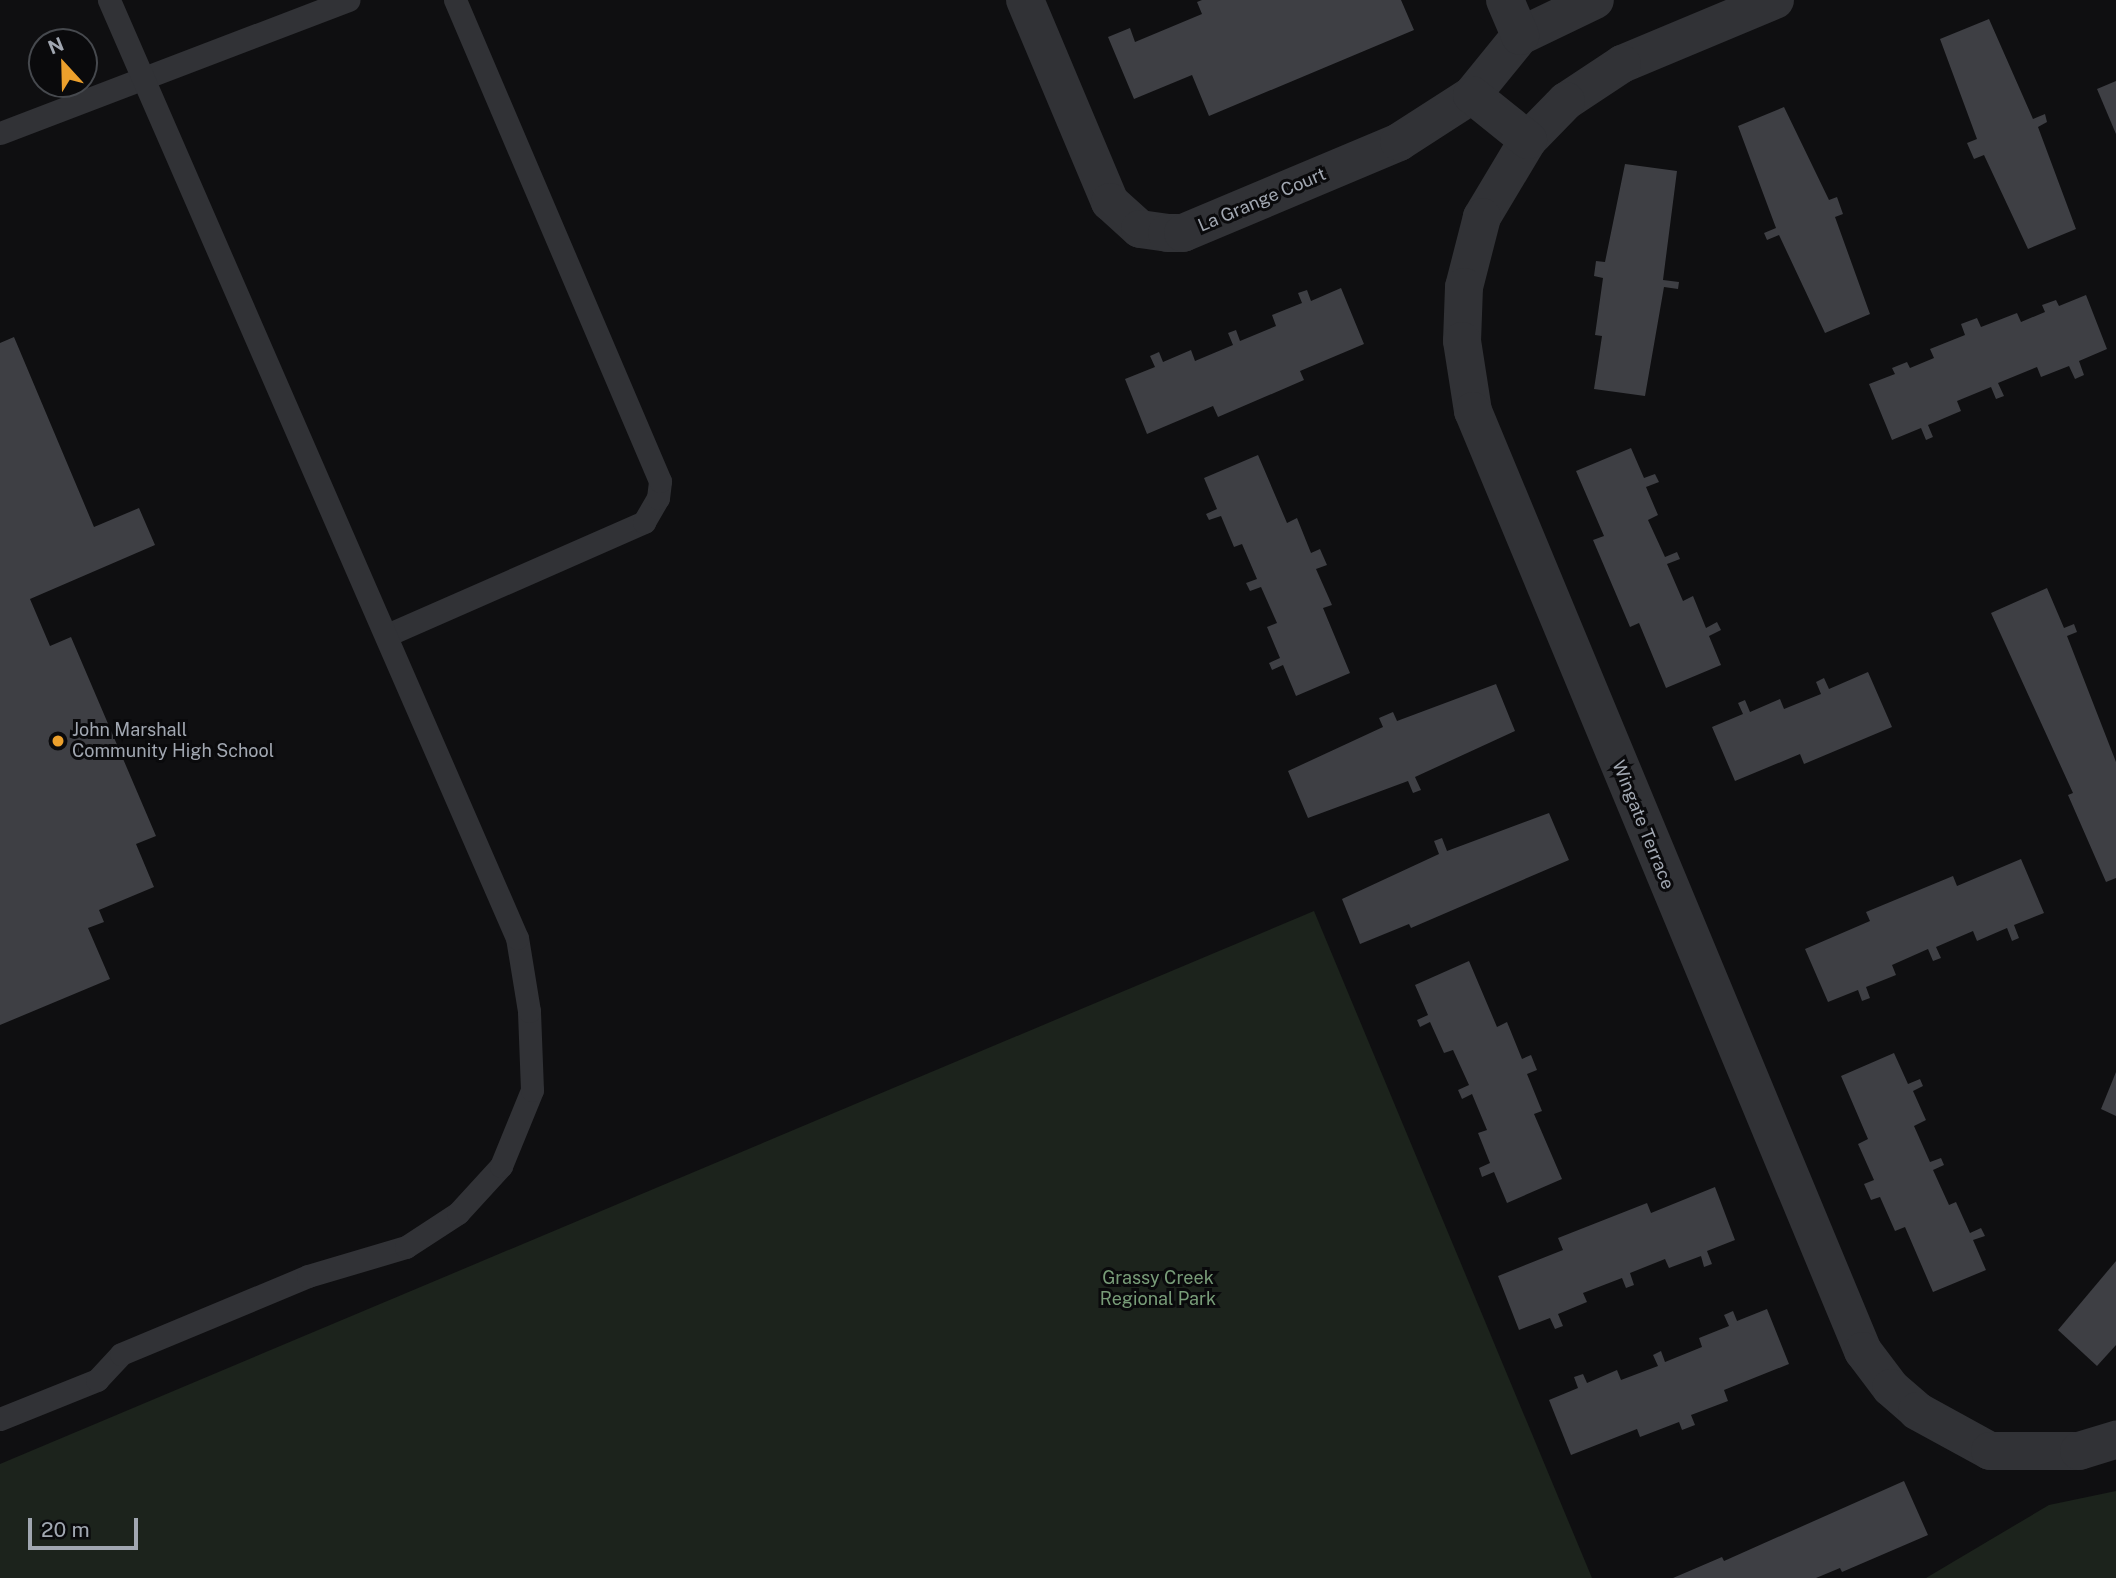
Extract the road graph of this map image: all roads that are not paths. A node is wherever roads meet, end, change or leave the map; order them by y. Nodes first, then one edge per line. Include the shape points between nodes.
1 (109, 0) edge
2 (348, 0) edge
3 (455, 0) edge
4 (1025, 0) edge
5 (1505, 0) edge
6 (1595, 0) edge
7 (1774, 0) edge
8 (1520, 36) junction
9 (139, 76) junction
10 (1472, 95) junction
11 (0, 133) edge
12 (1528, 140) junction
13 (387, 635) junction
14 (0, 1419) edge
15 (2116, 1440) edge

1 - 9 lane
2 - 9 lane
3 - 13 lane via 660,481 658,498 644,522
4 - 10 street, La Grange Court via 1110,202 1125,220 1153,233 1183,233 1399,142
5 - 8 street
6 - 8 street
7 - 12 street, Wingate Terrace via 1622,64 1566,101
8 - 10 street, La Grange Court
9 - 11 lane
9 - 13 lane
10 - 12 street
12 - 15 street, Wingate Terrace via 1482,217 1464,287 1463,355 1478,427 1858,1342 1904,1401 1990,1451 2079,1451
13 - 14 lane via 517,938 529,1011 532,1090 501,1166 458,1213 406,1247 308,1276 121,1354 97,1381

